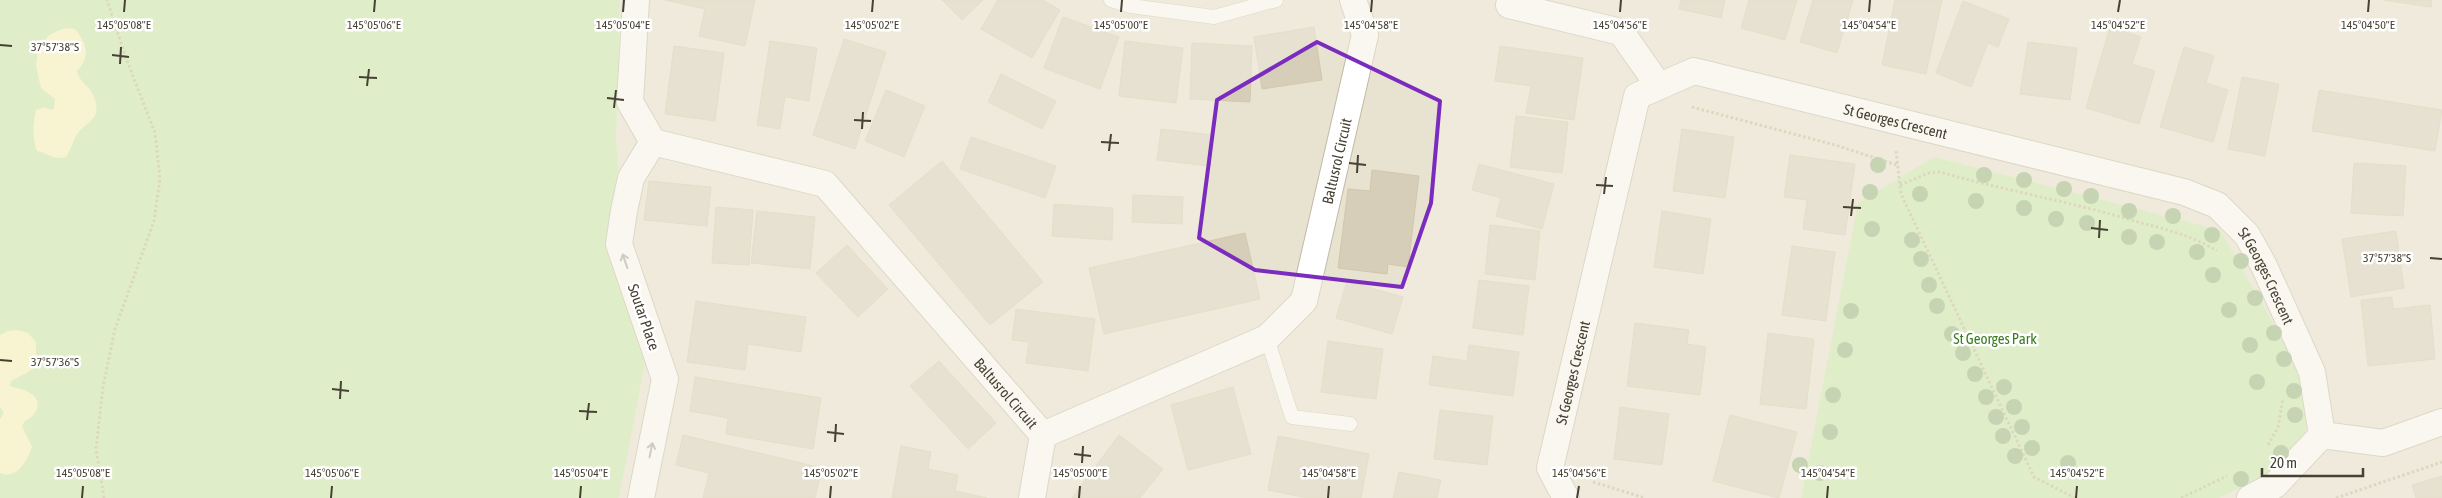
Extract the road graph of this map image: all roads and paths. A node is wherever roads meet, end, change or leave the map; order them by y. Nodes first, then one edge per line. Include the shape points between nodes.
1 (107, 0) edge
2 (636, 0) edge
3 (1111, 0) edge
4 (1276, 0) edge
5 (1353, 0) edge
6 (1509, 5) dead end
7 (1659, 86) junction
8 (1688, 106) dead end
9 (1892, 121) junction
10 (654, 142) junction
11 (1897, 165) junction
12 (1900, 185) junction
13 (2219, 253) dead end
14 (1267, 338) junction
15 (2284, 395) dead end
16 (2442, 422) edge
17 (1350, 424) dead end
18 (2278, 427) dead end
19 (1043, 435) junction
20 (2322, 435) junction
21 (2442, 462) edge
22 (1589, 476) dead end
23 (104, 498) edge
24 (641, 498) edge
25 (1032, 498) edge
26 (1566, 498) edge
27 (1645, 498) edge
28 (2075, 498) edge
29 (2250, 498) edge
30 (2336, 498) edge

1 - 23 path via 155,133 160,179 154,221 115,329 103,387 96,449
2 - 10 street via 630,102
3 - 4 lane via 1214,18
5 - 14 street, Baltusrol Circuit via 1366,35 1304,301
6 - 7 street via 1621,32
7 - 9 street, St Georges Crescent via 1694,71
7 - 26 street, St Georges Crescent via 1636,96 1550,468
8 - 11 path
9 - 11 path
9 - 20 street, St Georges Crescent via 2184,192 2217,205 2247,235 2264,266 2312,372
10 - 19 street, Baltusrol Circuit via 825,184
24 -> 10 street, Soutar Place via 666,379 619,244 631,178
11 - 12 path
12 - 13 path via 1940,172 2110,213 2175,232
12 - 28 path via 1901,194 2034,477
14 - 17 lane via 1292,417
14 - 19 street, Baltusrol Circuit
15 - 18 path
16 - 20 street via 2383,443
19 - 25 street
20 - 29 street via 2274,485
21 - 30 path
22 - 27 path via 1593,482

